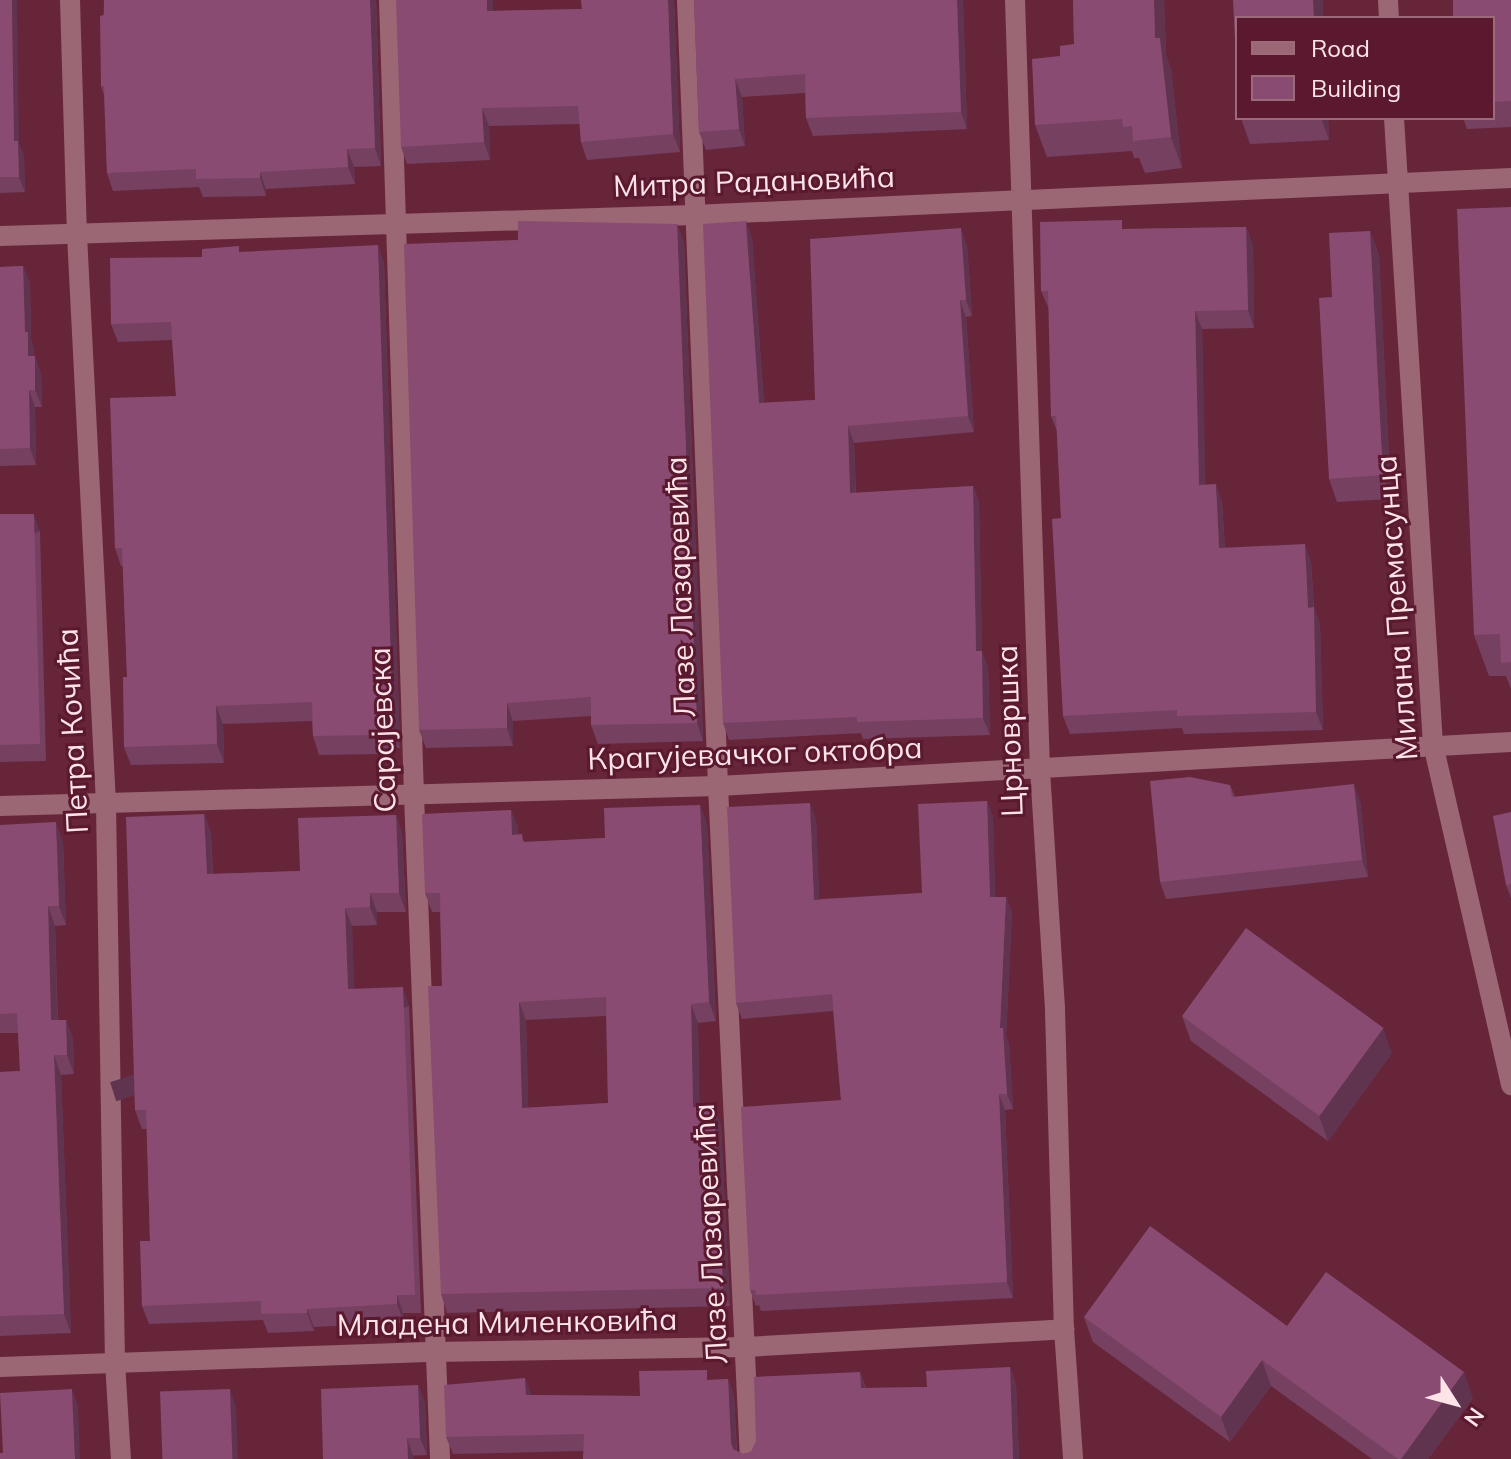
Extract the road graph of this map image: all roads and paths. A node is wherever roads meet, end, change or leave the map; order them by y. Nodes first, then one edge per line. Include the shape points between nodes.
1 (70, 0) edge
2 (389, 0) edge
3 (687, 0) edge
4 (1015, 0) edge
5 (1394, 120) edge
6 (1511, 178) edge
7 (1397, 186) junction
8 (1020, 199) junction
9 (694, 215) junction
10 (398, 223) junction
11 (77, 235) junction
12 (0, 236) edge
13 (1511, 742) edge
14 (1433, 744) junction
15 (1040, 770) junction
16 (718, 786) junction
17 (414, 796) junction
18 (106, 804) junction
19 (0, 806) edge
20 (1511, 1085) edge
21 (1064, 1329) junction
22 (746, 1347) junction
23 (434, 1352) junction
24 (115, 1362) junction
25 (0, 1367) edge
26 (121, 1459) edge
27 (440, 1459) edge
28 (750, 1459) edge
29 (1073, 1459) edge

1 - 11 street, Петра Кочића
2 - 10 street, Сарајевска
3 - 9 street, Лазе Лазаревића
4 - 8 street, Црновршка
5 - 7 street, Милана Премасунца
6 - 7 street, Митра Радановића
7 - 8 street, Митра Радановића
7 - 14 street, Милана Премасунца
8 - 9 street, Митра Радановића
8 - 15 street, Црновршка
9 - 10 street, Митра Радановића
9 - 16 street, Лазе Лазаревића
10 - 11 street, Митра Радановића
10 - 17 street, Сарајевска
11 - 12 street, Митра Радановића
11 - 18 street, Петра Кочића
13 - 14 street, Крагујевачког октобра
14 - 15 street, Крагујевачког октобра
14 - 20 street, Милана Премасунца
15 - 16 street, Крагујевачког октобра
15 - 21 street, Црновршка via 1055,1010
16 - 17 street, Крагујевачког октобра
16 - 22 street, Лазе Лазаревића
17 - 18 street, Крагујевачког октобра
17 - 23 street, Сарајевска
18 - 19 street, Крагујевачког октобра
18 - 24 street, Петра Кочића
21 - 22 street, Младена Миленковића
21 - 29 street, Црновршка
22 - 23 street, Младена Миленковића
22 - 28 street, Лазе Лазаревића
23 - 24 street, Младена Миленковића
23 - 27 street, Сарајевска
24 - 25 street, Младена Миленковића
24 - 26 street, Петра Кочића

